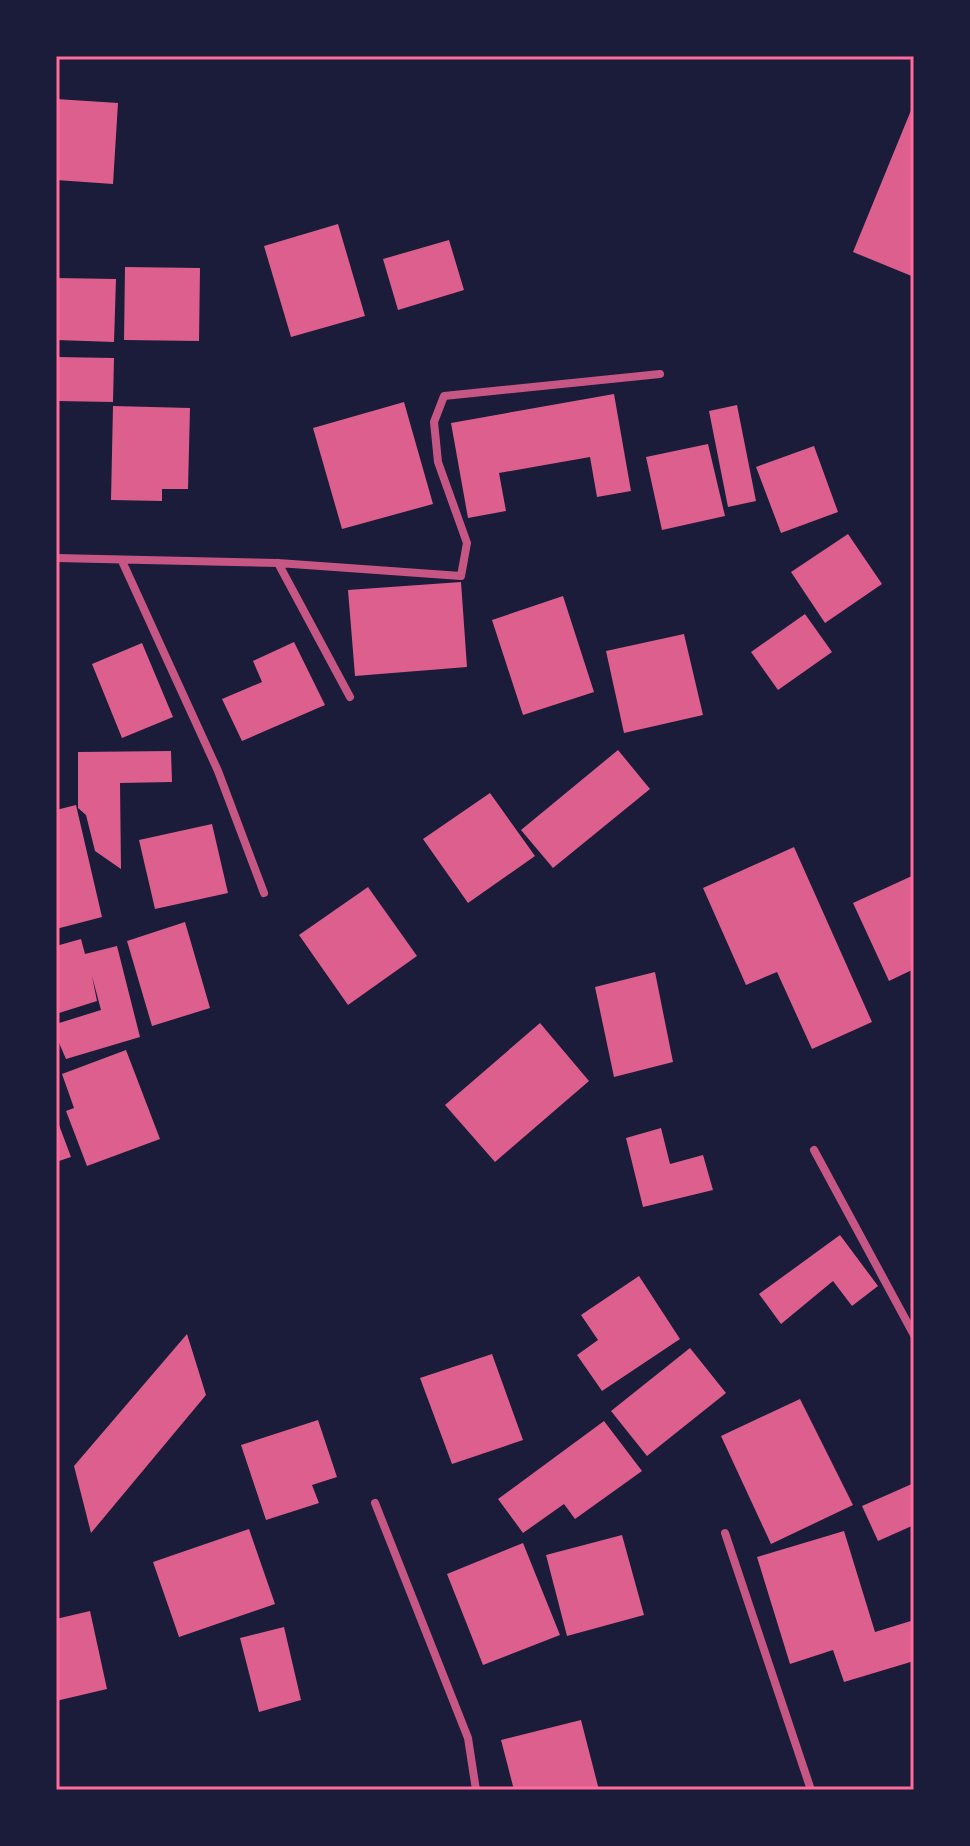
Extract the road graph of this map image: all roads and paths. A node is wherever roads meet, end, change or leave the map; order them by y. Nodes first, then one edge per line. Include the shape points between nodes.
1 (660, 374) dead end
2 (56, 558) edge
3 (122, 561) junction
4 (278, 563) junction
5 (350, 697) dead end
6 (264, 893) dead end
7 (814, 1150) dead end
8 (914, 1335) edge
9 (375, 1503) dead end
10 (725, 1533) dead end
11 (476, 1790) edge
12 (811, 1790) edge

1 - 4 street via 444,396 434,422 438,462 467,543 461,576
2 - 3 street
3 - 4 street
3 - 6 street via 218,771
4 - 5 street
7 - 8 street
9 - 11 street via 468,1738
10 - 12 street

